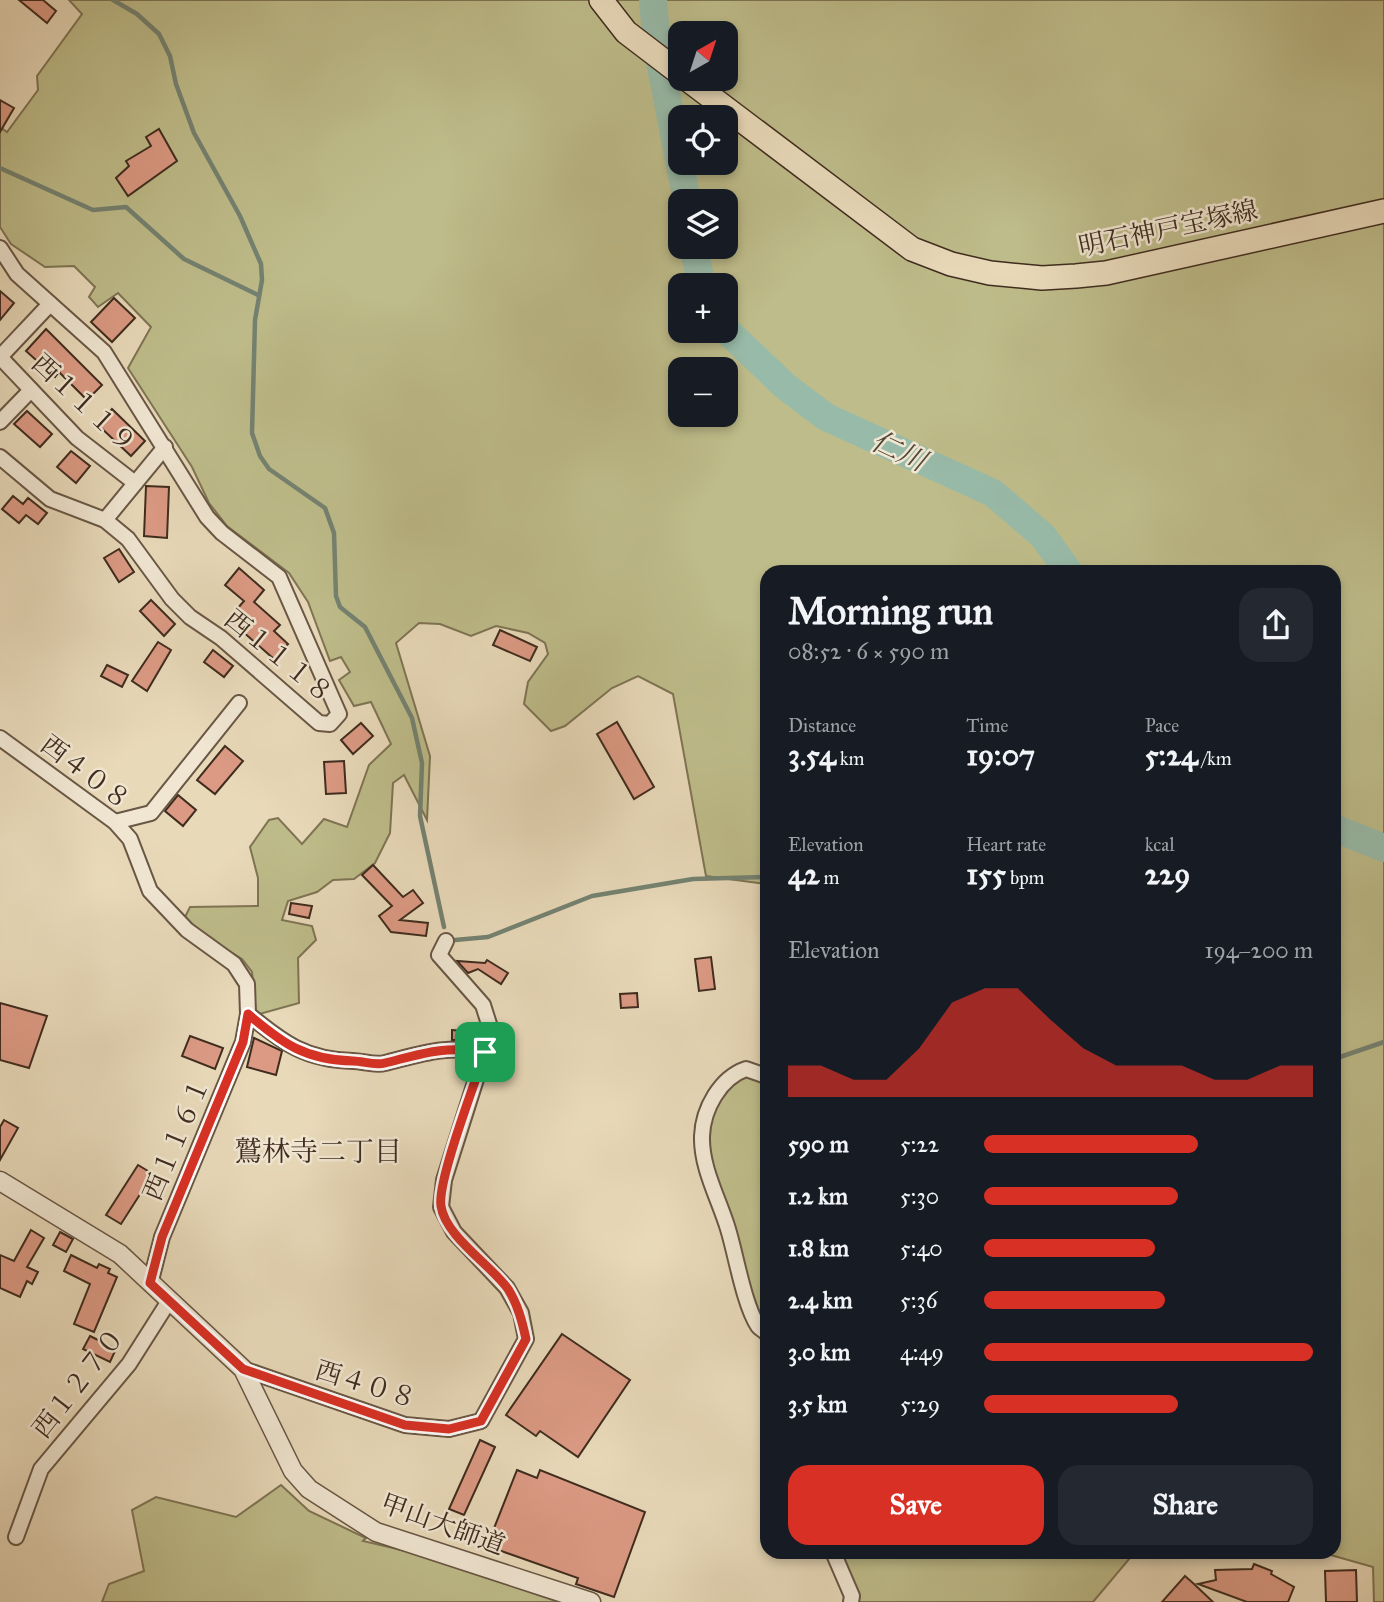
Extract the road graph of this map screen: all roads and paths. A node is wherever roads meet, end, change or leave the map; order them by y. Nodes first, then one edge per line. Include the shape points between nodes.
1 (601, 0) edge
2 (668, 64) edge
3 (703, 91) edge
4 (1384, 211) edge
5 (0, 248) edge
6 (50, 304) junction
7 (0, 357) edge
8 (31, 390) junction
9 (0, 422) edge
10 (165, 447) junction
11 (0, 457) edge
12 (135, 483) junction
13 (105, 520) junction
14 (239, 703) dead end
15 (0, 738) edge
16 (115, 822) junction
17 (446, 941) dead end
18 (248, 1014) junction
19 (485, 1052) junction
20 (760, 1074) edge
21 (0, 1181) edge
22 (150, 1283) junction
23 (169, 1301) junction
24 (760, 1328) edge
25 (243, 1369) junction
26 (16, 1536) dead end
27 (836, 1559) edge
28 (591, 1602) edge
29 (851, 1602) edge

1 - 2 main road via 626,32
3 - 4 main road, 明石神戸宝塚線 via 912,249 990,274 1042,278 1107,273
5 - 6 street, 西１１１８ via 17,274
6 - 7 street
6 - 10 street, 西１１１８ via 104,352
7 - 8 street, 西１１１９
8 - 9 street
8 - 12 street, 西１１１９ via 77,438
10 - 12 street
10 - 13 street, 西１１１８ via 207,517 279,577 339,714 330,724 319,723 190,617 128,539
11 - 13 street, 西１１１８ via 50,499
12 - 13 street
14 - 16 street via 160,804 150,813
15 - 16 street, 西４０８
16 - 18 street, 西４０８ via 130,839 150,891 187,930 234,964 247,984
17 - 19 street, 西４０８ via 439,955 483,1005 489,1024
18 - 19 street via 278,1039 312,1057 335,1062 382,1064 444,1048
18 - 22 street, 西１１６１ via 243,1042 162,1237
19 - 25 street, 西４０８ via 444,1180 441,1207 454,1232 507,1288 521,1313 526,1339 481,1421 449,1429 405,1425
20 - 24 street via 746,1069 733,1073 705,1116 702,1137 705,1163
21 - 22 street, 甲山大師道 via 120,1254
22 - 23 street, 甲山大師道
23 - 25 street, 甲山大師道
23 - 26 street, 西１２７０ via 129,1364 41,1469
25 - 28 street, 甲山大師道 via 293,1471 309,1489 376,1532
27 - 29 street

